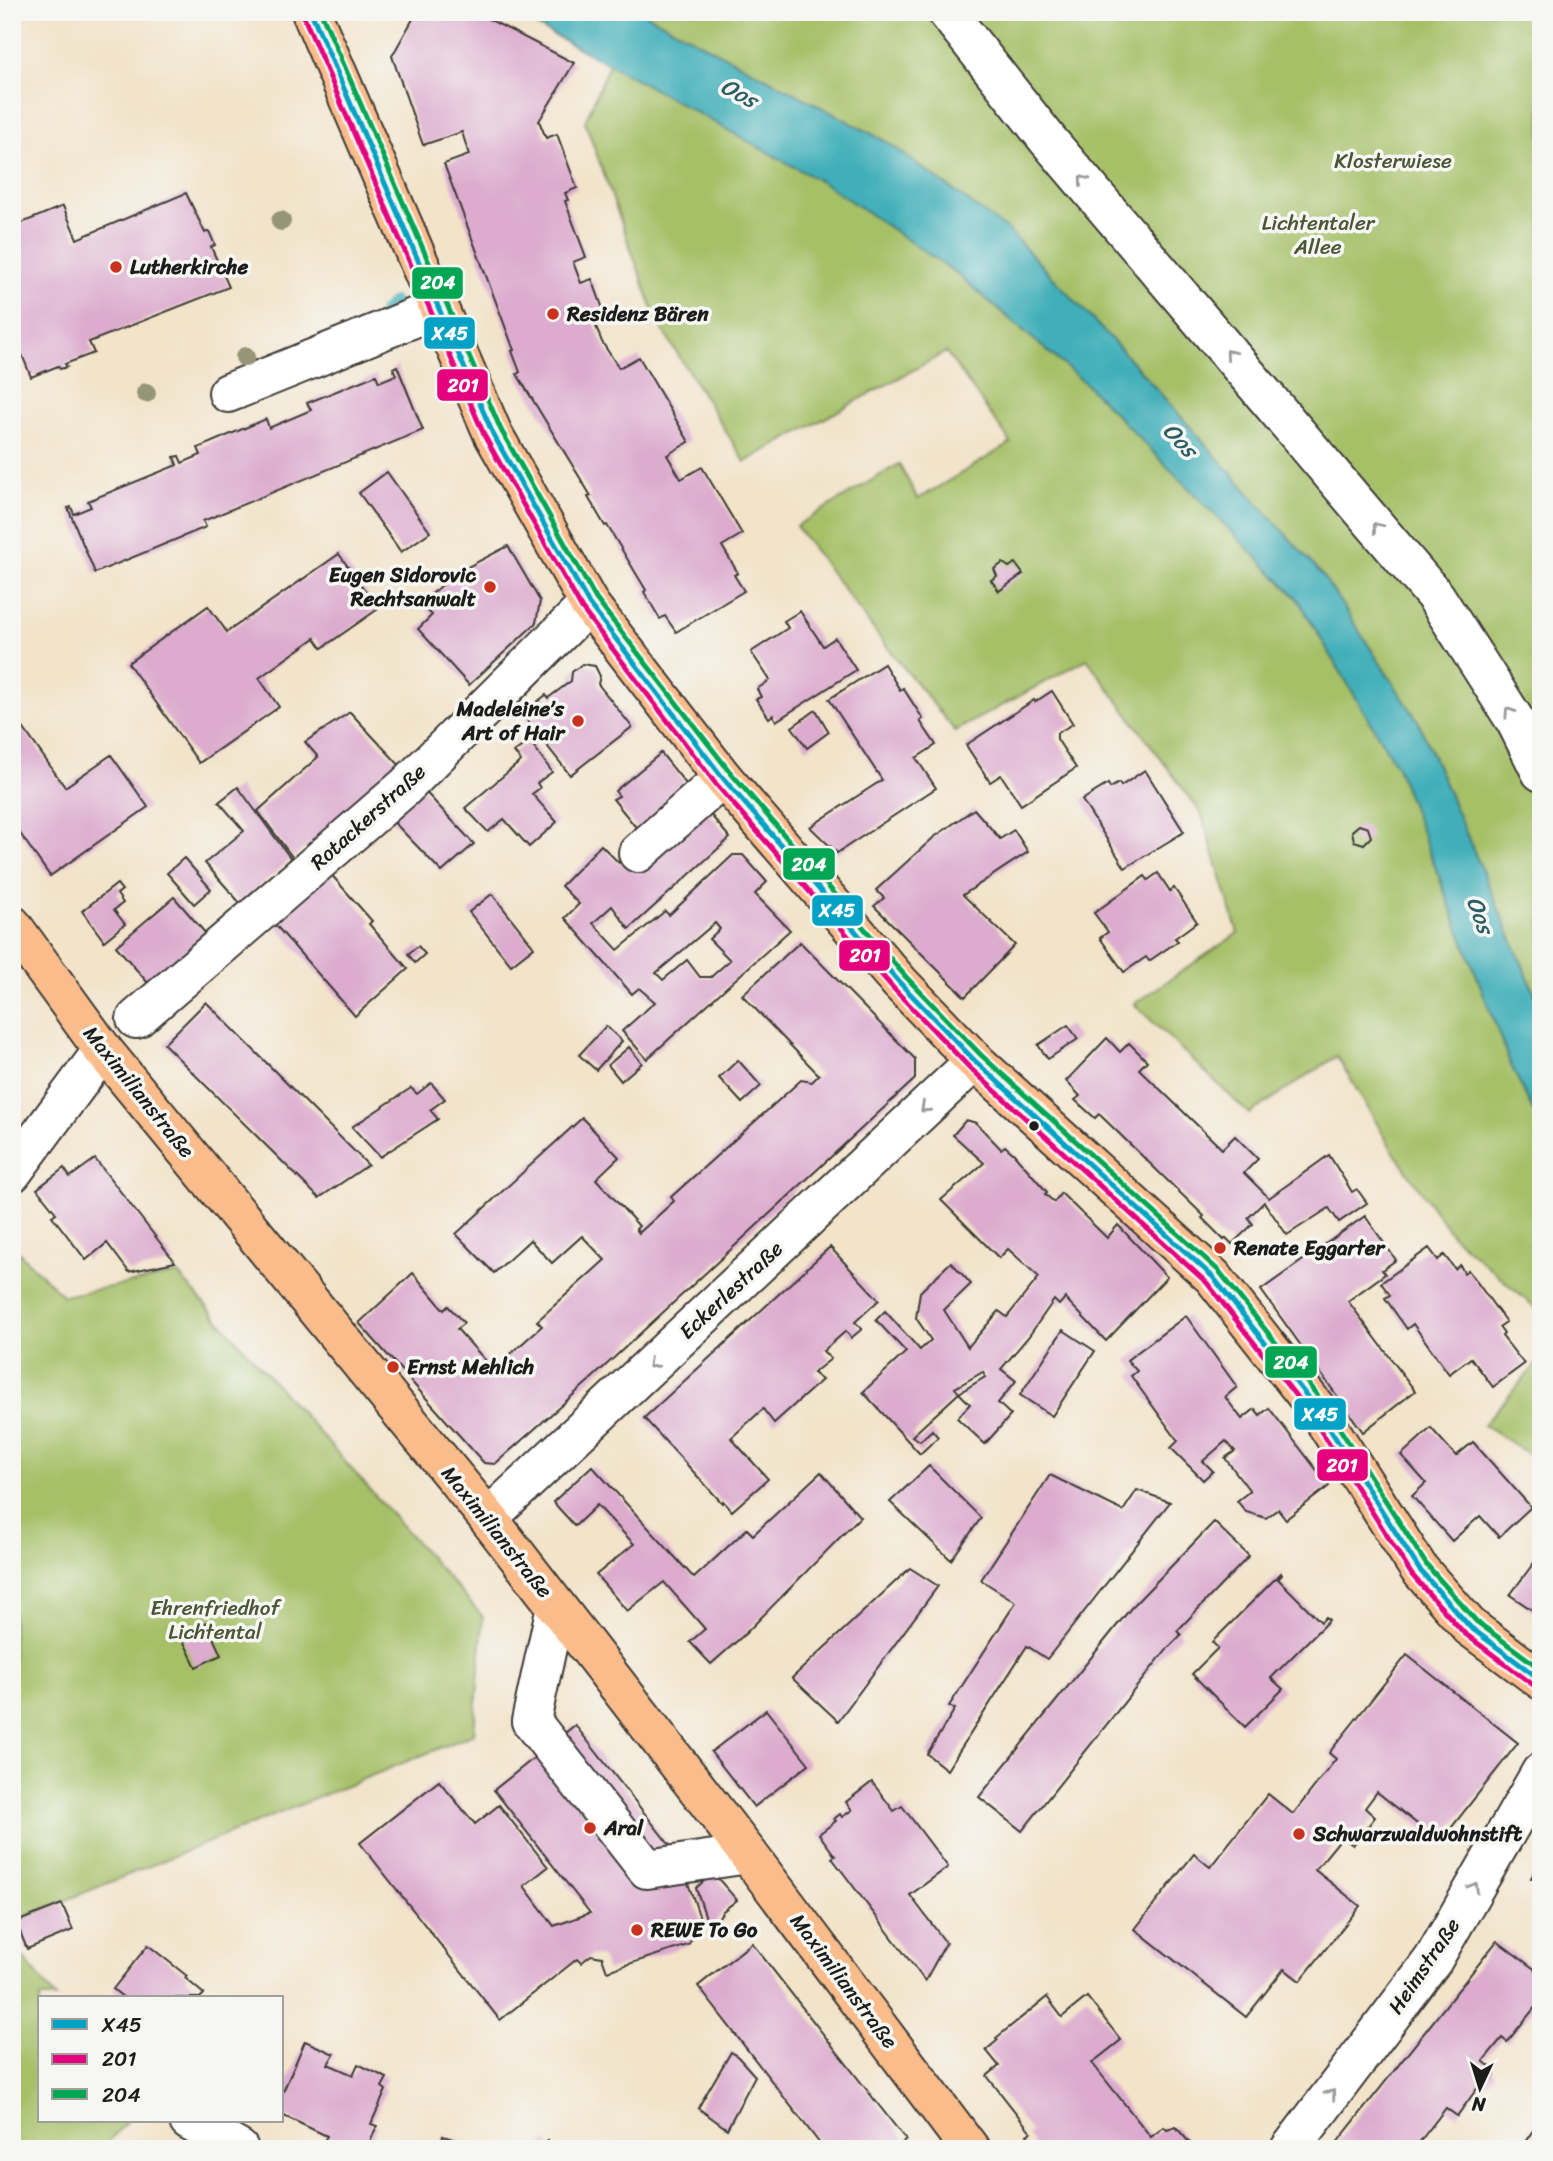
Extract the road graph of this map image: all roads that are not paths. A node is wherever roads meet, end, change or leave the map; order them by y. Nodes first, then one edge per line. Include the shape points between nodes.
1 (310, 12) edge
2 (947, 12) edge
3 (438, 308) junction
4 (228, 393) dead end
5 (589, 604) junction
6 (1541, 772) edge
7 (723, 778) junction
8 (638, 853) dead end
9 (12, 925) edge
10 (136, 1019) dead end
11 (103, 1050) junction
12 (975, 1061) junction
13 (12, 1173) edge
14 (488, 1518) junction
15 (556, 1606) junction
16 (1541, 1680) edge
17 (1541, 1772) edge
18 (748, 1854) junction
19 (192, 2122) edge
20 (239, 2149) edge
21 (970, 2149) edge
22 (1290, 2149) edge

1 - 3 main road
6 -> 2 street via 1516,722 1436,597 1048,140
3 - 4 street
3 - 5 main road via 493,434
5 - 7 main road
5 - 10 street, Rotackerstraße via 405,787
7 - 8 street
7 - 12 main road via 900,983
9 - 11 main road, Maximilianstraße
11 - 13 street
11 - 14 main road, Maximilianstraße
12 -> 14 street, Eckerlestraße
12 - 16 main road via 1213,1277 1317,1409 1419,1569 1470,1627
14 - 15 main road, Maximilianstraße
15 - 18 main road, Maximilianstraße
15 - 18 street via 531,1721 647,1869
22 -> 17 street, Heimstraße via 1433,1959
18 - 21 main road, Maximilianstraße
19 - 20 street

